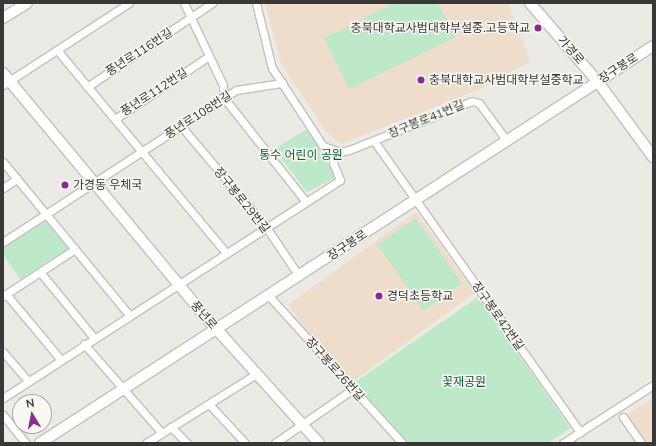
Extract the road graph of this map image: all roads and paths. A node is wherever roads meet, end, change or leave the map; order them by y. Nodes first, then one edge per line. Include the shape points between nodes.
1 (26, 3) edge
2 (129, 3) edge
3 (184, 3) edge
4 (212, 3) edge
5 (256, 3) edge
6 (530, 3) edge
7 (3, 18) edge
8 (192, 18) junction
9 (653, 46) edge
10 (57, 50) junction
11 (209, 56) junction
12 (5, 80) edge
13 (598, 82) junction
14 (282, 83) junction
15 (87, 87) junction
16 (224, 98) junction
17 (115, 119) junction
18 (181, 126) junction
19 (374, 141) junction
20 (507, 141) junction
21 (333, 151) junction
22 (142, 152) junction
23 (653, 157) edge
24 (3, 162) edge
25 (17, 179) junction
26 (94, 183) junction
27 (3, 188) edge
28 (416, 200) junction
29 (306, 202) junction
30 (46, 214) junction
31 (266, 227) junction
32 (3, 242) edge
33 (75, 249) junction
34 (226, 253) junction
35 (40, 272) junction
36 (299, 276) junction
37 (178, 284) junction
38 (5, 295) edge
39 (268, 296) junction
40 (129, 315) junction
41 (216, 329) junction
42 (94, 338) junction
43 (84, 344) junction
44 (3, 352) edge
45 (61, 360) junction
46 (256, 374) junction
47 (28, 381) junction
48 (653, 385) edge
49 (353, 389) junction
50 (122, 390) junction
51 (3, 398) edge
52 (209, 404) junction
53 (3, 415) edge
54 (623, 417) dead end
55 (303, 425) junction
56 (171, 427) junction
57 (580, 432) junction
58 (162, 433) junction
59 (26, 443) edge
60 (40, 443) edge
61 (146, 443) edge
62 (187, 443) edge
63 (245, 443) edge
64 (274, 443) edge
65 (319, 443) edge
66 (402, 443) edge
67 (563, 443) edge
68 (641, 443) edge

1 - 7 street
2 - 10 street
3 - 8 street
4 - 8 street, 풍년로116번길
5 - 14 street via 272,68
6 - 13 street, 가경로
8 - 11 street
8 - 15 street, 풍년로116번길
9 - 13 street, 장구봉로
10 - 12 street
10 - 15 street, 풍년로112번길
11 - 16 street via 223,85
11 - 17 street, 풍년로112번길
12 - 26 street, 풍년로
13 - 20 street, 장구봉로
13 - 23 street, 가경로
14 - 16 street, 풍년로108번길 via 236,90
14 - 21 street via 323,146
15 - 17 street, 풍년로112번길
16 - 18 street, 풍년로108번길
16 - 29 street
17 - 22 street
18 - 22 street, 풍년로108번길
18 - 31 street, 장구봉로29번길
19 - 20 street, 장구봉로41번길 via 472,101 479,103
19 - 21 street, 장구봉로41번길 via 349,150
19 - 28 street, 장구봉로41번길
20 - 28 street, 장구봉로
21 - 29 street via 333,162 340,180
22 - 26 street, 풍년로108번길
22 - 34 street
24 - 25 street
25 - 27 street
25 - 30 street
26 - 30 street
26 - 37 street, 풍년로
28 - 36 street, 장구봉로
28 - 57 street, 장구봉로42번길
29 - 31 street
30 - 32 street
30 - 33 street
31 - 34 street
31 - 36 street, 장구봉로29번길
33 - 35 street
33 - 40 street
34 - 37 street
35 - 38 street
35 - 42 street
36 - 39 street, 장구봉로
37 - 40 street
37 - 41 street, 풍년로
38 - 45 street
39 - 41 street, 장구봉로
39 - 49 street, 장구봉로26번길
40 - 42 street
41 - 46 street, 풍년로
41 - 50 street, 장구봉로
42 - 43 street
43 - 45 street
43 - 50 street
44 - 47 street
45 - 47 street
46 - 52 street
46 - 55 street, 풍년로
47 - 51 street
48 - 57 street
49 - 55 street
49 - 66 street, 장구봉로26번길
50 - 58 street
50 - 60 street, 장구봉로
52 - 56 street
52 - 63 street
53 - 59 street
54 - 68 street
55 - 64 street
55 - 65 street, 풍년로
56 - 58 street
56 - 62 street
57 - 67 street
58 - 61 street

